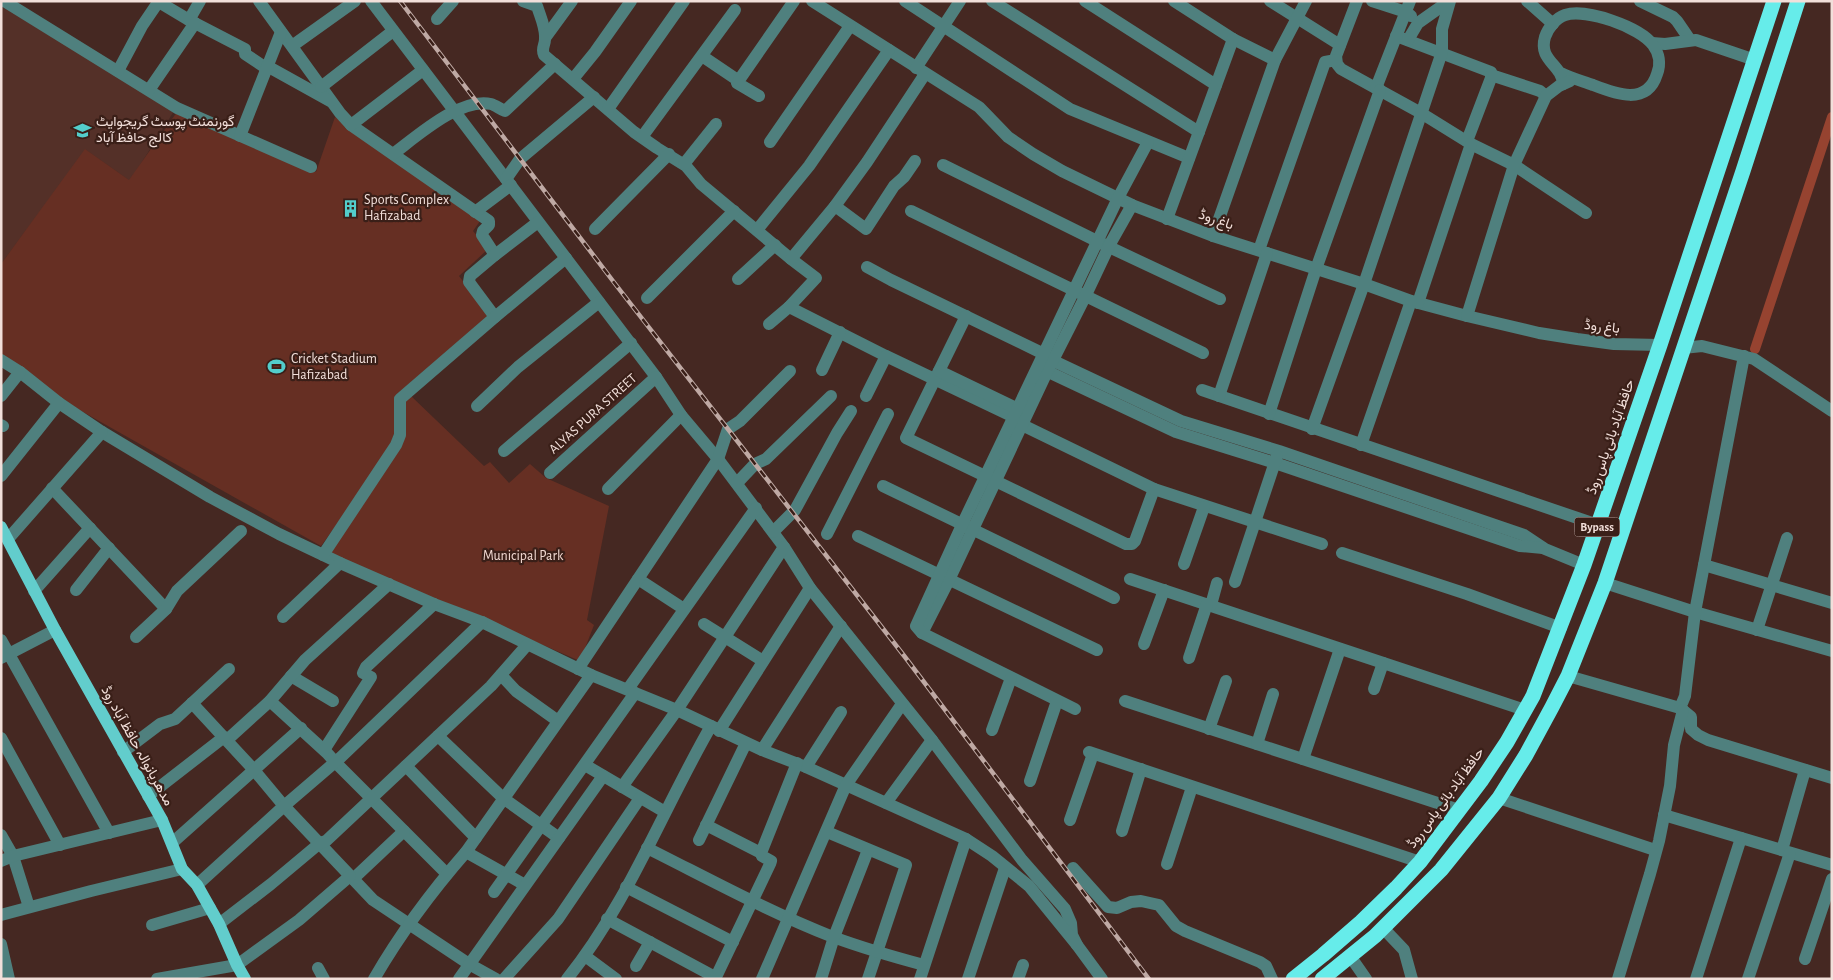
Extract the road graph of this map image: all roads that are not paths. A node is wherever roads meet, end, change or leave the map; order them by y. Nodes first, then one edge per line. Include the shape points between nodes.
1 (200, 1) edge
2 (355, 1) edge
3 (453, 1) edge
4 (523, 1) edge
5 (572, 1) edge
6 (631, 1) edge
7 (684, 1) edge
8 (794, 1) edge
9 (812, 1) edge
10 (905, 1) edge
11 (960, 1) edge
12 (992, 1) edge
13 (1085, 1) edge
14 (1174, 1) edge
15 (1270, 1) edge
16 (1306, 1) edge
17 (1357, 1) edge
18 (1372, 1) edge
19 (1450, 1) edge
20 (1527, 1) edge
21 (1640, 1) edge
22 (1774, 1) edge
23 (1798, 1) edge
24 (6, 2) edge
25 (159, 2) edge
26 (264, 3) edge
27 (376, 3) edge
28 (540, 5) edge
29 (1408, 6) edge
30 (735, 10) dead end
31 (437, 18) dead end
32 (1297, 19) junction
33 (192, 21) junction
34 (1418, 23) junction
35 (1553, 24) junction
36 (850, 26) junction
37 (944, 26) junction
38 (393, 31) junction
39 (281, 32) junction
40 (545, 38) junction
41 (1402, 38) junction
42 (1233, 39) junction
43 (1690, 40) junction
44 (1652, 43) junction
45 (1677, 43) junction
46 (1340, 45) junction
47 (292, 46) junction
48 (888, 50) junction
49 (1442, 52) junction
50 (702, 56) junction
51 (1275, 60) junction
52 (1336, 60) junction
53 (1755, 60) junction
54 (555, 64) junction
55 (266, 67) junction
56 (1659, 67) junction
57 (423, 70) junction
58 (118, 71) junction
59 (921, 71) junction
60 (1491, 75) junction
61 (1562, 78) junction
62 (573, 79) junction
63 (739, 80) junction
64 (1216, 85) junction
65 (321, 87) junction
66 (1378, 89) junction
67 (149, 90) junction
68 (759, 96) dead end
69 (1546, 96) junction
70 (594, 97) junction
71 (332, 102) junction
72 (608, 109) junction
73 (454, 111) junction
74 (1422, 113) junction
75 (716, 124) dead end
76 (351, 125) junction
77 (1199, 132) junction
78 (240, 136) junction
79 (642, 138) junction
80 (770, 142) dead end
81 (1148, 142) junction
82 (1469, 142) junction
83 (393, 154) junction
84 (668, 154) junction
85 (1189, 158) junction
86 (915, 162) dead end
87 (684, 164) junction
88 (943, 165) dead end
89 (1514, 165) junction
90 (311, 167) dead end
91 (508, 182) junction
92 (1118, 198) junction
93 (1132, 205) junction
94 (835, 206) junction
95 (734, 211) junction
96 (911, 211) dead end
97 (476, 212) junction
98 (1586, 213) dead end
99 (1167, 219) junction
100 (538, 222) junction
101 (595, 229) dead end
102 (757, 230) junction
103 (1213, 236) junction
104 (775, 244) junction
105 (1103, 244) junction
106 (1263, 251) junction
107 (495, 254) junction
108 (566, 258) junction
109 (790, 259) junction
110 (867, 267) dead end
111 (1316, 269) junction
112 (738, 280) dead end
113 (1364, 284) junction
114 (1080, 293) junction
115 (647, 298) dead end
116 (1220, 299) dead end
117 (599, 302) junction
118 (1415, 302) junction
119 (789, 307) junction
120 (966, 316) junction
121 (1467, 316) junction
122 (494, 317) junction
123 (769, 324) dead end
124 (840, 332) junction
125 (631, 343) junction
126 (1660, 345) junction
127 (1683, 348) junction
128 (1203, 352) dead end
129 (886, 356) junction
130 (1744, 356) junction
131 (1, 360) edge
132 (1045, 362) junction
133 (822, 370) dead end
134 (790, 371) dead end
135 (20, 372) junction
136 (936, 375) junction
137 (656, 377) junction
138 (1202, 390) dead end
139 (1, 396) edge
140 (831, 396) dead end
141 (866, 396) dead end
142 (1219, 396) junction
143 (59, 403) junction
144 (477, 406) dead end
145 (851, 411) dead end
146 (1832, 411) edge
147 (888, 414) dead end
148 (1269, 414) junction
149 (682, 415) junction
150 (1017, 418) junction
151 (1312, 429) junction
152 (102, 432) junction
153 (1361, 446) junction
154 (504, 452) dead end
155 (1277, 457) junction
156 (718, 458) junction
157 (550, 473) dead end
158 (1, 476) edge
159 (991, 478) junction
160 (737, 483) junction
161 (883, 486) dead end
162 (52, 488) junction
163 (608, 489) dead end
164 (1154, 489) junction
165 (1204, 506) junction
166 (756, 508) junction
167 (1255, 521) junction
168 (1598, 525) junction
169 (90, 528) junction
170 (967, 528) junction
171 (241, 530) dead end
172 (3, 531) edge
173 (773, 532) junction
174 (827, 534) dead end
175 (858, 536) dead end
176 (1787, 538) dead end
177 (1322, 544) dead end
178 (784, 547) junction
179 (109, 548) junction
180 (1342, 553) dead end
181 (323, 555) junction
182 (340, 563) junction
183 (1184, 564) dead end
184 (1584, 565) junction
185 (1704, 565) junction
186 (944, 578) junction
187 (638, 579) junction
188 (1130, 579) dead end
189 (1235, 582) dead end
190 (1217, 583) dead end
191 (389, 584) junction
192 (1605, 584) junction
193 (1772, 585) junction
194 (810, 588) junction
195 (76, 590) dead end
196 (1164, 590) junction
197 (34, 591) junction
198 (1114, 598) dead end
199 (1832, 603) edge
200 (434, 604) junction
201 (1209, 604) junction
202 (166, 609) junction
203 (684, 609) junction
204 (1695, 612) junction
205 (283, 617) dead end
206 (482, 622) junction
207 (704, 624) dead end
208 (841, 626) junction
209 (1560, 628) junction
210 (55, 630) junction
211 (1757, 630) junction
212 (136, 637) dead end
213 (724, 637) junction
214 (1, 640) edge
215 (1144, 644) dead end
216 (527, 645) junction
217 (1340, 649) junction
218 (1097, 650) dead end
219 (1832, 651) edge
220 (5, 656) edge
221 (1189, 658) dead end
222 (763, 661) junction
223 (1383, 663) junction
224 (578, 668) junction
225 (229, 669) dead end
226 (501, 675) junction
227 (591, 675) junction
228 (291, 676) junction
229 (1568, 676) junction
230 (1011, 678) junction
231 (1226, 681) dead end
232 (1374, 689) dead end
233 (631, 691) junction
234 (1273, 694) dead end
235 (1057, 700) junction
236 (270, 701) junction
237 (333, 701) dead end
238 (1125, 701) dead end
239 (192, 703) junction
240 (902, 704) junction
241 (1075, 709) dead end
242 (1682, 709) junction
243 (677, 710) junction
244 (1525, 710) junction
245 (841, 712) dead end
246 (558, 721) junction
247 (301, 728) junction
248 (715, 728) junction
249 (1209, 729) junction
250 (992, 730) dead end
251 (438, 736) junction
252 (1, 738) edge
253 (225, 738) junction
254 (932, 740) junction
255 (746, 743) junction
256 (1257, 744) junction
257 (324, 750) junction
258 (762, 750) junction
259 (124, 752) junction
260 (1303, 759) junction
261 (335, 762) junction
262 (585, 765) junction
263 (801, 765) junction
264 (406, 766) junction
265 (254, 770) junction
266 (1141, 770) junction
267 (1805, 770) junction
268 (603, 776) junction
269 (1832, 778) edge
270 (1030, 780) dead end
271 (846, 784) junction
272 (622, 787) junction
273 (1192, 787) junction
274 (148, 796) junction
275 (372, 798) junction
276 (502, 798) junction
277 (640, 798) junction
278 (1499, 798) junction
279 (886, 803) junction
280 (284, 806) junction
281 (1459, 810) junction
282 (665, 812) junction
283 (1664, 815) junction
284 (162, 820) junction
285 (1070, 820) dead end
286 (706, 825) junction
287 (541, 826) junction
288 (1122, 830) dead end
289 (404, 831) junction
290 (827, 832) junction
291 (109, 834) junction
292 (1, 835) edge
293 (476, 838) junction
294 (559, 838) junction
295 (1741, 838) junction
296 (966, 839) junction
297 (699, 840) dead end
298 (172, 843) junction
299 (320, 843) junction
300 (60, 845) junction
301 (647, 848) junction
302 (868, 850) junction
303 (1655, 850) junction
304 (1786, 851) junction
305 (466, 852) junction
306 (761, 853) junction
307 (7, 859) edge
308 (1420, 862) junction
309 (1166, 864) dead end
310 (1832, 865) edge
311 (1005, 868) junction
312 (1073, 868) dead end
313 (182, 869) junction
314 (447, 874) junction
315 (506, 875) junction
316 (352, 878) junction
317 (1832, 878) edge
318 (197, 884) junction
319 (525, 885) junction
320 (626, 887) junction
321 (494, 892) dead end
322 (752, 901) junction
323 (29, 907) junction
324 (210, 908) junction
325 (1, 915) edge
326 (789, 918) junction
327 (607, 919) junction
328 (219, 924) junction
329 (411, 924) junction
330 (152, 925) dead end
331 (1383, 928) junction
332 (834, 937) junction
333 (650, 942) junction
334 (733, 942) junction
335 (1, 944) edge
336 (1077, 945) junction
337 (877, 952) junction
338 (585, 956) junction
339 (1350, 956) junction
340 (1805, 959) dead end
341 (469, 964) junction
342 (237, 965) junction
343 (924, 965) junction
344 (1023, 965) dead end
345 (636, 966) dead end
346 (1096, 977) edge
347 (715, 978) edge
348 (9, 979) edge
349 (157, 979) edge
350 (246, 979) edge
351 (374, 979) edge
352 (459, 979) edge
353 (496, 979) edge
354 (504, 979) edge
355 (567, 979) edge
356 (616, 979) edge
357 (762, 979) edge
358 (821, 979) edge
359 (868, 979) edge
360 (920, 979) edge
361 (968, 979) edge
362 (1018, 979) edge
363 (1272, 979) edge
364 (1293, 979) edge
365 (1322, 979) edge
366 (1366, 979) edge
367 (1412, 979) edge
368 (1618, 979) edge
369 (1696, 979) edge
370 (1748, 979) edge

1 - 33 street
2 - 47 street
3 - 31 street
4 - 28 street
5 - 40 street
6 - 62 street
7 - 72 street
8 - 63 street
9 - 36 street, باغ روڈ
10 - 37 street
11 - 37 street
12 - 77 street
13 - 64 street
14 - 42 street
15 - 32 street
16 - 32 street
17 - 46 street
18 - 29 street
19 - 34 street
19 - 49 street via 1442,29
20 - 35 street
21 - 43 street via 1673,17
22 - 53 highway, حافظ آباد بائی پاس روڈ / Bypass
23 - 127 highway, Bypass
24 - 58 street
25 - 33 street
25 - 58 street
26 - 39 street
27 - 38 street
28 - 40 street
29 - 34 street
29 - 41 street
30 - 50 street
32 - 46 street
32 - 51 street
33 - 55 street via 245,49 245,54
33 - 67 street
34 - 41 street
35 - 44 street via 1566,15 1585,14 1620,24
35 - 61 street via 1545,38 1545,52
36 - 48 street, باغ روڈ
36 - 80 street
37 - 59 street
37 - 81 street via 1070,109
38 - 57 street
38 - 65 street
39 - 47 street
39 - 55 street
40 - 54 street via 542,50
41 - 49 street
41 - 66 street
42 - 51 street
42 - 64 street
43 - 45 street
43 - 53 street
44 - 45 street
44 - 56 street via 1657,50
45 - 56 street
46 - 52 street
47 - 65 street
48 - 59 street, باغ روڈ
48 - 102 street via 809,166
49 - 60 street via 1491,72
49 - 74 street
50 - 63 street
50 - 79 street
51 - 103 street
52 - 66 street via 1341,69
52 - 106 street via 1325,62
53 - 126 highway, حافظ آباد بائی پاس روڈ / Bypass
54 - 62 street
54 - 73 street via 505,111 491,104
55 - 71 street
55 - 78 street
56 - 61 street via 1655,81 1640,93 1622,94
57 - 73 street
57 - 76 street
58 - 67 street
59 - 92 street, باغ روڈ via 979,107 1008,137 1033,154
59 - 94 street via 867,162
60 - 69 street
60 - 82 street
61 - 69 street
62 - 70 street
63 - 68 street via 737,83
64 - 77 street
65 - 71 street
66 - 74 street
66 - 111 street
67 - 78 street via 177,108
69 - 89 street
70 - 72 street
70 - 91 street via 520,159
71 - 76 street
72 - 79 street
73 - 83 street
73 - 91 street
74 - 82 street
74 - 113 street
75 - 87 street
76 - 83 street
77 - 85 street
78 - 90 street
79 - 84 street
81 - 85 street
81 - 92 street
82 - 89 street
82 - 118 street
83 - 97 street
84 - 87 street
84 - 101 street
85 - 99 street
86 - 94 street via 894,186 866,229
87 - 95 street via 701,184
88 - 105 street
89 - 98 street
89 - 121 street
91 - 97 street
91 - 100 street
92 - 93 street, باغ روڈ
92 - 105 street
93 - 99 street, باغ روڈ
93 - 105 street
94 - 109 street
95 - 102 street
95 - 115 street
96 - 114 street
97 - 107 street via 489,221 482,235
99 - 103 street, باغ روڈ
100 - 107 street
100 - 108 street
102 - 104 street
103 - 106 street, باغ روڈ
104 - 109 street
104 - 112 street
105 - 114 street
105 - 116 street
106 - 111 street, باغ روڈ
106 - 142 street
107 - 122 street via 470,276 468,282
108 - 117 street
108 - 122 street
109 - 119 street via 816,278
110 - 120 street
111 - 113 street, باغ روڈ
111 - 148 street
113 - 118 street, باغ روڈ
113 - 151 street
114 - 128 street
114 - 132 street
117 - 125 street
117 - 144 street via 518,367
118 - 121 street, باغ روڈ
118 - 153 street
119 - 123 street
119 - 124 street
120 - 132 street
120 - 136 street
121 - 126 street, باغ روڈ via 1577,339
122 - 181 street via 400,399 400,435 396,445
124 - 129 street
124 - 133 street
125 - 137 street
125 - 154 street
126 - 168 highway, حافظ آباد بائی پاس روڈ / Bypass
127 - 130 street via 1702,346
127 - 192 highway, Bypass
129 - 136 street
129 - 141 street
130 - 146 street via 1764,365
130 - 185 street
131 - 135 street
132 - 150 street
132 - 155 street via 1179,427
134 - 156 street via 740,422 728,429
135 - 139 street
135 - 143 street
136 - 150 street
136 - 159 street via 906,438
137 - 149 street
137 - 157 street, ALYAS PURA STREET
138 - 142 street
140 - 160 street
142 - 148 street
143 - 152 street
143 - 158 street
145 - 173 street via 795,510
147 - 174 street
148 - 151 street
149 - 156 street
149 - 163 street
150 - 159 street
150 - 164 street
151 - 153 street
152 - 162 street
152 - 181 street via 210,497
153 - 168 street
155 - 167 street
155 - 184 street via 1385,494 1524,535 1545,549
156 - 160 street
156 - 187 street
159 - 164 street via 1126,544 1135,541
159 - 170 street
160 - 166 street
161 - 170 street
162 - 169 street
162 - 172 street
164 - 165 street
165 - 167 street
165 - 183 street
166 - 173 street
166 - 203 street
167 - 177 street
167 - 189 street
168 - 184 highway, حافظ آباد بائی پاس روڈ / Bypass
169 - 179 street
169 - 197 street
170 - 186 street
170 - 198 street
171 - 202 street via 178,591
172 - 197 main road, مدھریانوالہ حافظ آباد روڈ
173 - 178 street
175 - 186 street
176 - 193 street
178 - 194 street
178 - 213 street
179 - 195 street
179 - 202 street
180 - 209 street
181 - 182 street
182 - 191 street
182 - 205 street
184 - 209 highway, حافظ آباد بائی پاس روڈ / Bypass
185 - 193 street
185 - 204 street
186 - 218 street
186 - 230 street via 919,629
187 - 203 street
187 - 224 street
188 - 196 street
190 - 201 street
191 - 200 street
191 - 228 street
192 - 204 street
192 - 229 highway, Bypass
193 - 199 street
193 - 211 street
194 - 208 street
194 - 222 street
196 - 201 street
196 - 215 street
197 - 210 main road, مدھریانوالہ حافظ آباد روڈ
200 - 206 street
200 - 257 street via 366,667 363,672 371,677
201 - 217 street
201 - 221 street
202 - 212 street
203 - 233 street
204 - 211 street
204 - 242 street
206 - 216 street
206 - 261 street
207 - 213 street
208 - 240 street
208 - 258 street
209 - 244 highway, حافظ آباد بائی پاس روڈ / Bypass
210 - 220 street
210 - 259 main road, مدھریانوالہ حافظ آباد روڈ
211 - 219 street
213 - 222 street
213 - 243 street
214 - 220 street
216 - 224 street
216 - 226 street
217 - 223 street
217 - 260 street
220 - 291 street
222 - 248 street
223 - 232 street
223 - 244 street
224 - 227 street
225 - 239 street
226 - 246 street via 516,691
226 - 251 street
227 - 233 street
227 - 246 street
228 - 236 street
228 - 237 street
229 - 242 street
229 - 278 highway, Bypass
230 - 235 street
230 - 250 street
231 - 249 street
233 - 243 street
233 - 262 street
234 - 256 street
235 - 241 street
235 - 270 street
236 - 247 street
236 - 253 street
238 - 249 street
239 - 253 street
239 - 259 street via 175,719 160,724
240 - 254 street
240 - 271 street
242 - 267 street via 1691,717 1692,729 1708,740
242 - 283 street
243 - 248 street
243 - 272 street
244 - 281 highway, حافظ آباد بائی پاس روڈ / Bypass via 1481,782
245 - 263 street
246 - 276 street
247 - 257 street
247 - 265 street
248 - 255 street
248 - 282 street via 685,771
249 - 256 street
251 - 264 street
251 - 276 street
252 - 300 street
253 - 265 street
253 - 274 street
254 - 279 street
254 - 336 street via 1022,860 1065,909
255 - 258 street
255 - 286 street
256 - 260 street
257 - 261 street
258 - 263 street
259 - 274 main road, مدھریانوالہ حافظ آباد روڈ
260 - 281 street
261 - 275 street
261 - 280 street
262 - 268 street
262 - 287 street
263 - 271 street
263 - 306 street
264 - 275 street
264 - 293 street
265 - 280 street
265 - 298 street
266 - 273 street
266 - 285 street via 1091,753
266 - 288 street
267 - 269 street
267 - 304 street
268 - 272 street
268 - 294 street
271 - 279 street
271 - 290 street
272 - 277 street
273 - 308 street
273 - 309 street
274 - 284 main road, مدھریانوالہ حافظ آباد روڈ
275 - 289 street
275 - 299 street via 326,842
276 - 287 street
276 - 293 street
277 - 282 street
277 - 354 street via 558,919
278 - 303 street
278 - 331 highway, Bypass via 1441,870
279 - 296 street
280 - 299 street
280 - 318 street
281 - 308 highway, حافظ آباد بائی پاس روڈ / Bypass
282 - 301 street
283 - 295 street
283 - 303 street
284 - 291 street
284 - 298 main road, مدھریانوالہ حافظ آباد روڈ
286 - 297 street
286 - 306 street
287 - 294 street
287 - 315 street
289 - 314 street
289 - 316 street
290 - 302 street
290 - 326 street
291 - 300 street
292 - 307 street
293 - 305 street
294 - 319 street
295 - 304 street
295 - 369 street
296 - 311 street
296 - 343 street
298 - 313 main road, مدھریانوالہ حافظ آباد روڈ
299 - 316 street
299 - 328 street
300 - 307 street
301 - 320 street
301 - 322 street
302 - 332 street
302 - 337 street via 906,865
303 - 368 street
304 - 310 street
304 - 370 street
305 - 314 street
305 - 315 street
306 - 322 street via 771,861
307 - 323 street
308 - 364 highway, حافظ آباد بائی پاس روڈ / Bypass via 1361,922
311 - 336 street via 1029,886
311 - 361 street
312 - 363 street via 1108,907 1117,908 1141,901 1159,905 1176,926 1260,962 1266,966
313 - 318 main road, مدھریانوالہ حافظ آباد روڈ
313 - 323 street
314 - 329 street
315 - 319 street
315 - 321 street
316 - 329 street via 372,900
316 - 342 street
317 - 340 street
318 - 324 main road, مدھریانوالہ حافظ آباد روڈ
319 - 341 street
320 - 327 street
320 - 334 street
322 - 326 street
322 - 334 street
323 - 325 street
324 - 328 main road, مدھریانوالہ حافظ آباد روڈ
324 - 330 street
326 - 332 street
326 - 357 street
327 - 333 street
327 - 338 street
328 - 342 main road, مدھریانوالہ حافظ آباد روڈ
329 - 341 street
329 - 351 street
331 - 339 highway, Bypass
331 - 367 street via 1404,950
332 - 337 street
332 - 358 street
333 - 345 street
333 - 347 street
334 - 347 street
335 - 348 street
336 - 346 street
337 - 343 street
337 - 359 street
338 - 355 street
338 - 356 street
339 - 365 highway, Bypass
339 - 366 street
341 - 352 street
341 - 353 street
342 - 349 street
342 - 350 main road, مدھریانوالہ حافظ آباد روڈ
343 - 360 street
344 - 362 street

